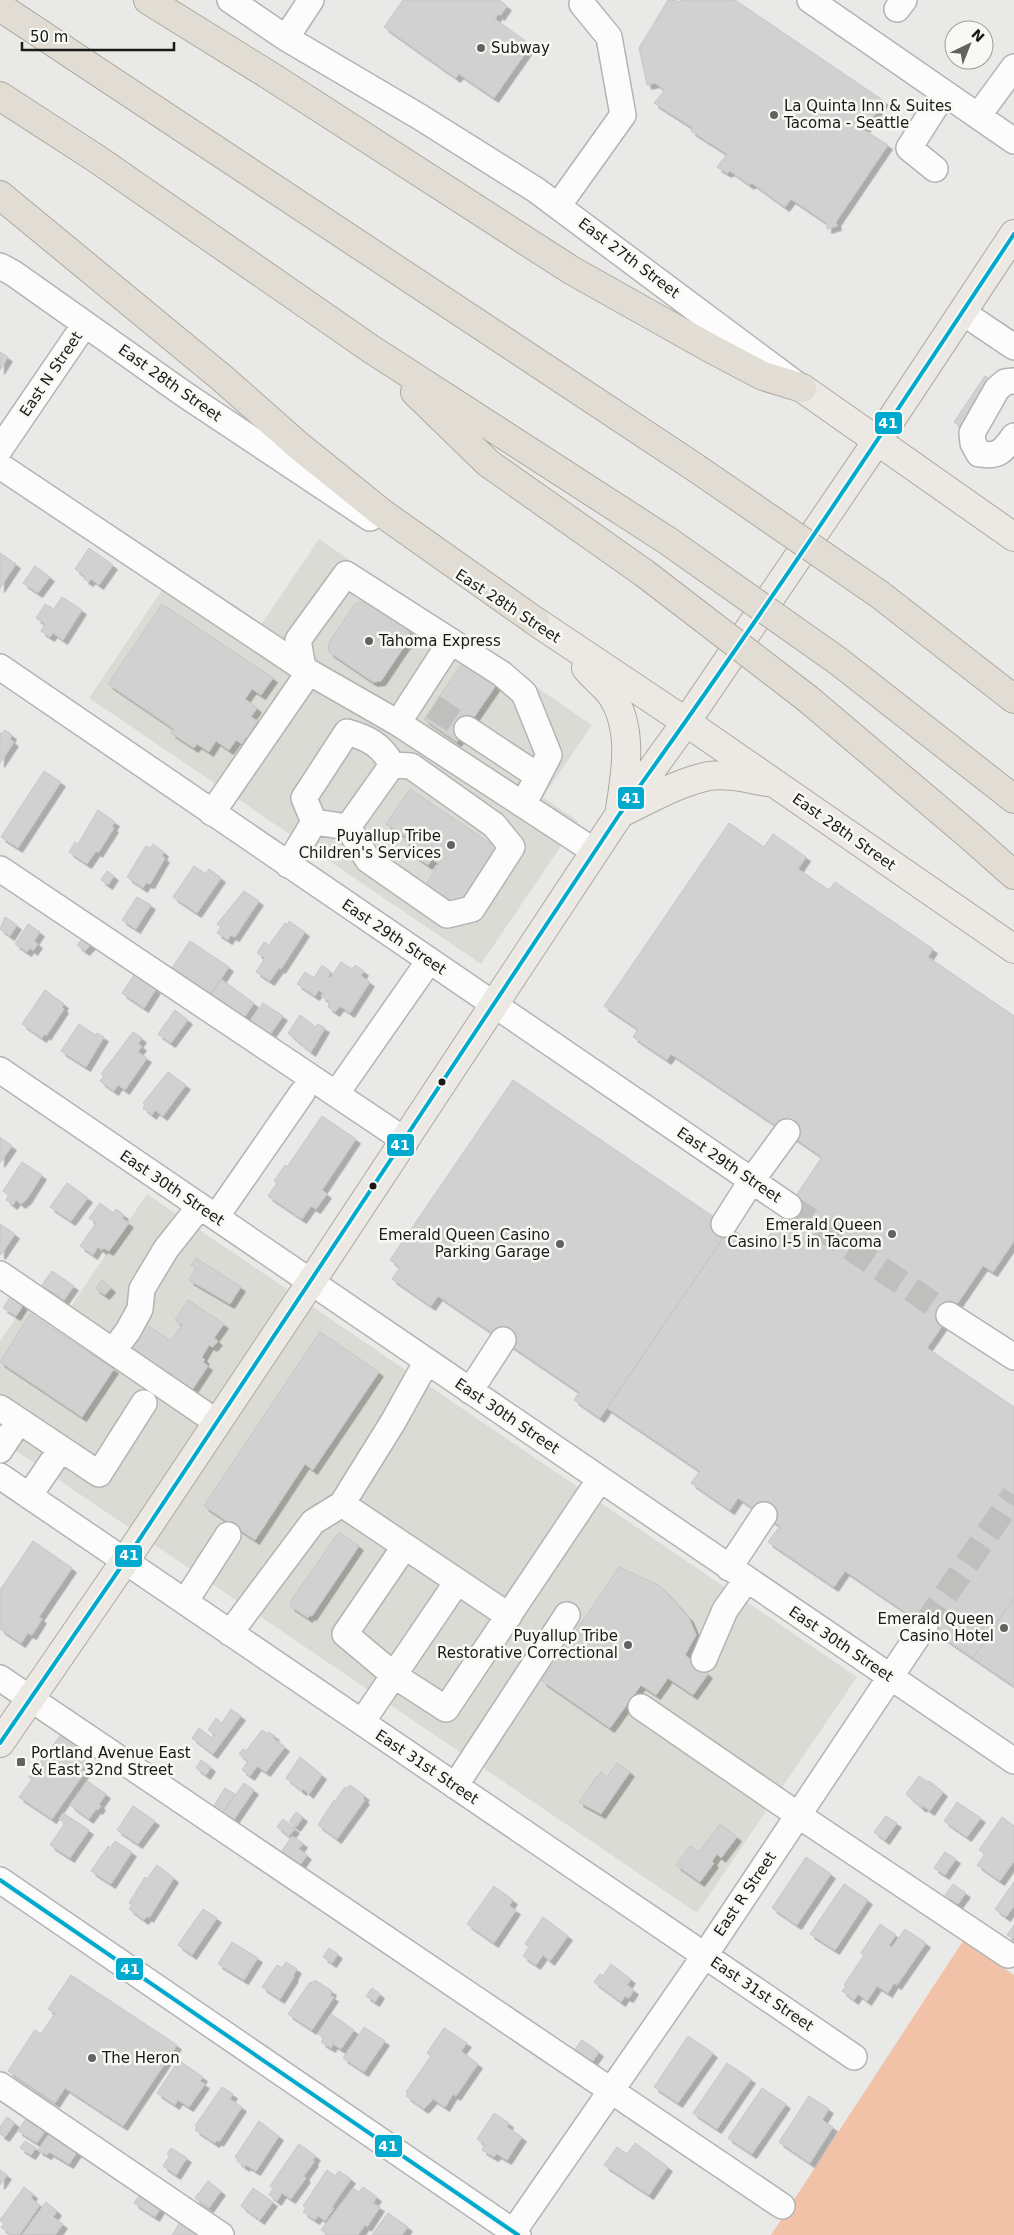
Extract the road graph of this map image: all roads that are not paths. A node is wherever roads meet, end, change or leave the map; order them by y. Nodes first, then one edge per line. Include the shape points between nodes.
1 (148, 0) edge
2 (230, 0) edge
3 (311, 0) edge
4 (810, 0) edge
5 (582, 4) dead end
6 (0, 7) edge
7 (286, 38) junction
8 (1014, 67) edge
9 (944, 93) junction
10 (0, 96) edge
11 (978, 116) junction
12 (1014, 141) edge
13 (935, 169) dead end
14 (0, 196) edge
15 (558, 206) junction
16 (1014, 234) edge
17 (0, 266) edge
18 (962, 312) junction
19 (85, 324) junction
20 (1014, 347) edge
21 (371, 349) junction
22 (1014, 381) edge
23 (802, 388) junction
24 (1014, 436) edge
25 (877, 441) junction
26 (0, 449) edge
27 (0, 466) edge
28 (1014, 537) edge
29 (879, 594) junction
30 (535, 621) junction
31 (451, 641) junction
32 (565, 642) junction
33 (0, 667) edge
34 (306, 670) junction
35 (1014, 685) edge
36 (1014, 699) edge
37 (686, 722) junction
38 (398, 723) junction
39 (466, 729) tunnel mouth
40 (392, 765) junction
41 (538, 776) junction
42 (773, 783) junction
43 (1014, 799) edge
44 (524, 803) junction
45 (212, 813) junction
46 (619, 814) junction
47 (314, 822) junction
48 (348, 827) junction
49 (594, 851) junction
50 (288, 865) junction
51 (0, 869) edge
52 (1014, 875) edge
53 (1014, 949) edge
54 (429, 961) junction
55 (495, 1006) junction
56 (0, 1070) edge
57 (302, 1093) dead end
58 (336, 1094) junction
59 (787, 1132) dead end
60 (406, 1141) junction
61 (752, 1180) junction
62 (789, 1206) tunnel mouth
63 (208, 1212) junction
64 (724, 1224) dead end
65 (0, 1274) edge
66 (311, 1282) junction
67 (949, 1315) tunnel mouth
68 (503, 1340) dead end
69 (113, 1351) junction
70 (1014, 1357) edge
71 (427, 1361) junction
72 (470, 1391) junction
73 (144, 1404) dead end
74 (10, 1414) edge
75 (218, 1423) junction
76 (61, 1449) junction
77 (0, 1450) edge
78 (0, 1476) edge
79 (600, 1479) junction
80 (30, 1496) junction
81 (342, 1504) junction
82 (764, 1516) dead end
83 (228, 1536) dead end
84 (405, 1546) junction
85 (125, 1561) junction
86 (738, 1573) junction
87 (457, 1582) junction
88 (185, 1602) junction
89 (567, 1615) dead end
90 (509, 1616) junction
91 (925, 1625) tunnel mouth
92 (230, 1632) junction
93 (704, 1658) dead end
94 (395, 1676) junction
95 (890, 1677) junction
96 (0, 1678) edge
97 (30, 1699) junction
98 (641, 1707) dead end
99 (362, 1722) junction
100 (0, 1743) edge
101 (1014, 1761) edge
102 (455, 1786) junction
103 (798, 1815) junction
104 (0, 1880) edge
105 (1008, 1954) dead end
106 (704, 1955) junction
107 (854, 2057) dead end
108 (0, 2085) edge
109 (611, 2092) junction
110 (782, 2206) dead end
111 (514, 2234) edge
112 (221, 2235) edge

1 - 23 highway via 571,270 708,348 763,376
2 - 7 street, East 27th Street
3 - 7 street
4 - 9 street
5 - 15 street via 609,37 623,115
6 - 29 highway, bridge via 696,468
7 - 15 street, East 27th Street via 420,117
8 - 11 street
9 - 11 street
9 - 13 street via 909,148
10 - 21 highway via 97,159
11 - 12 street
14 - 30 highway via 382,513
15 - 23 street, East 27th Street
16 - 18 main road
17 - 19 street, East 28th Street
18 - 20 street
18 - 25 main road
19 - 26 street, East N Street
19 - 30 street, East 28th Street via 383,527
21 - 43 highway, bridge via 668,541 838,660
21 - 52 highway, bridge via 488,463 644,573 808,699
22 - 24 street via 1005,382 997,389 972,433 979,454 991,456 1002,451
23 - 25 main road, East 27th Street
25 - 28 main road, East 27th Street
25 - 37 main road
27 - 34 street
29 - 35 highway
29 - 36 highway
30 - 32 main road, East 28th Street
31 - 34 street via 346,574 298,640
31 - 38 street via 424,701
31 - 41 street via 502,674 524,693 549,755
32 - 37 main road, East 28th Street
32 - 46 main road via 610,694 622,718 627,764
33 - 45 street, East 29th Street
34 - 38 street
34 - 45 street
37 - 42 main road, East 28th Street
37 - 46 main road
38 - 44 street
39 - 41 street
40 - 47 street via 378,745 347,732 304,798
40 - 48 street
40 - 48 street via 412,766 494,825 512,847 472,909 446,915 368,860
41 - 44 street
42 - 46 main road via 709,776 665,791
42 - 53 main road, East 28th Street
44 - 49 street
45 - 50 street, East 29th Street
46 - 49 main road
47 - 48 street
47 - 50 street
49 - 55 main road
50 - 54 street, East 29th Street
51 - 58 street
54 - 55 street, East 29th Street
54 - 58 street
55 - 60 main road
55 - 61 street, East 29th Street
56 - 63 street, East 30th Street
57 - 63 street
58 - 60 street
59 - 61 street
60 - 66 main road
61 - 62 street, East 29th Street
61 - 64 street
63 - 66 street, East 30th Street
63 - 69 street via 166,1249 142,1289 140,1309
65 - 69 street
66 - 71 street, East 30th Street
66 - 75 main road
67 - 70 street
68 - 72 street
69 - 75 street
71 - 72 street, East 30th Street
71 - 81 street
72 - 79 street, East 30th Street
73 - 76 street via 98,1474
74 - 76 street
74 - 77 street
75 - 85 main road
76 - 80 street
78 - 80 street, East 31st Street
79 - 86 street, East 30th Street
79 - 90 street
80 - 85 street, East 31st Street
81 - 84 street
81 - 92 street via 313,1522
82 - 86 street
83 - 88 street
84 - 87 street
84 - 94 street via 345,1634
85 - 88 street, East 31st Street
85 - 97 main road
86 - 93 street via 726,1610
86 - 95 street, East 30th Street
87 - 90 street
87 - 94 street
88 - 92 street, East 31st Street
89 - 102 street
90 - 94 street via 446,1709
91 - 95 street, East R Street
92 - 99 street, East 31st Street
94 - 99 street
95 - 101 street, East 30th Street
95 - 103 street, East R Street
96 - 97 street
97 - 100 main road
97 - 109 street
98 - 103 street
99 - 102 street, East 31st Street
102 - 106 street, East 31st Street
103 - 105 street
103 - 106 street, East R Street
104 - 111 street
106 - 107 street, East 31st Street
106 - 109 street, East R Street
108 - 112 street
109 - 110 street
109 - 111 street, East R Street

